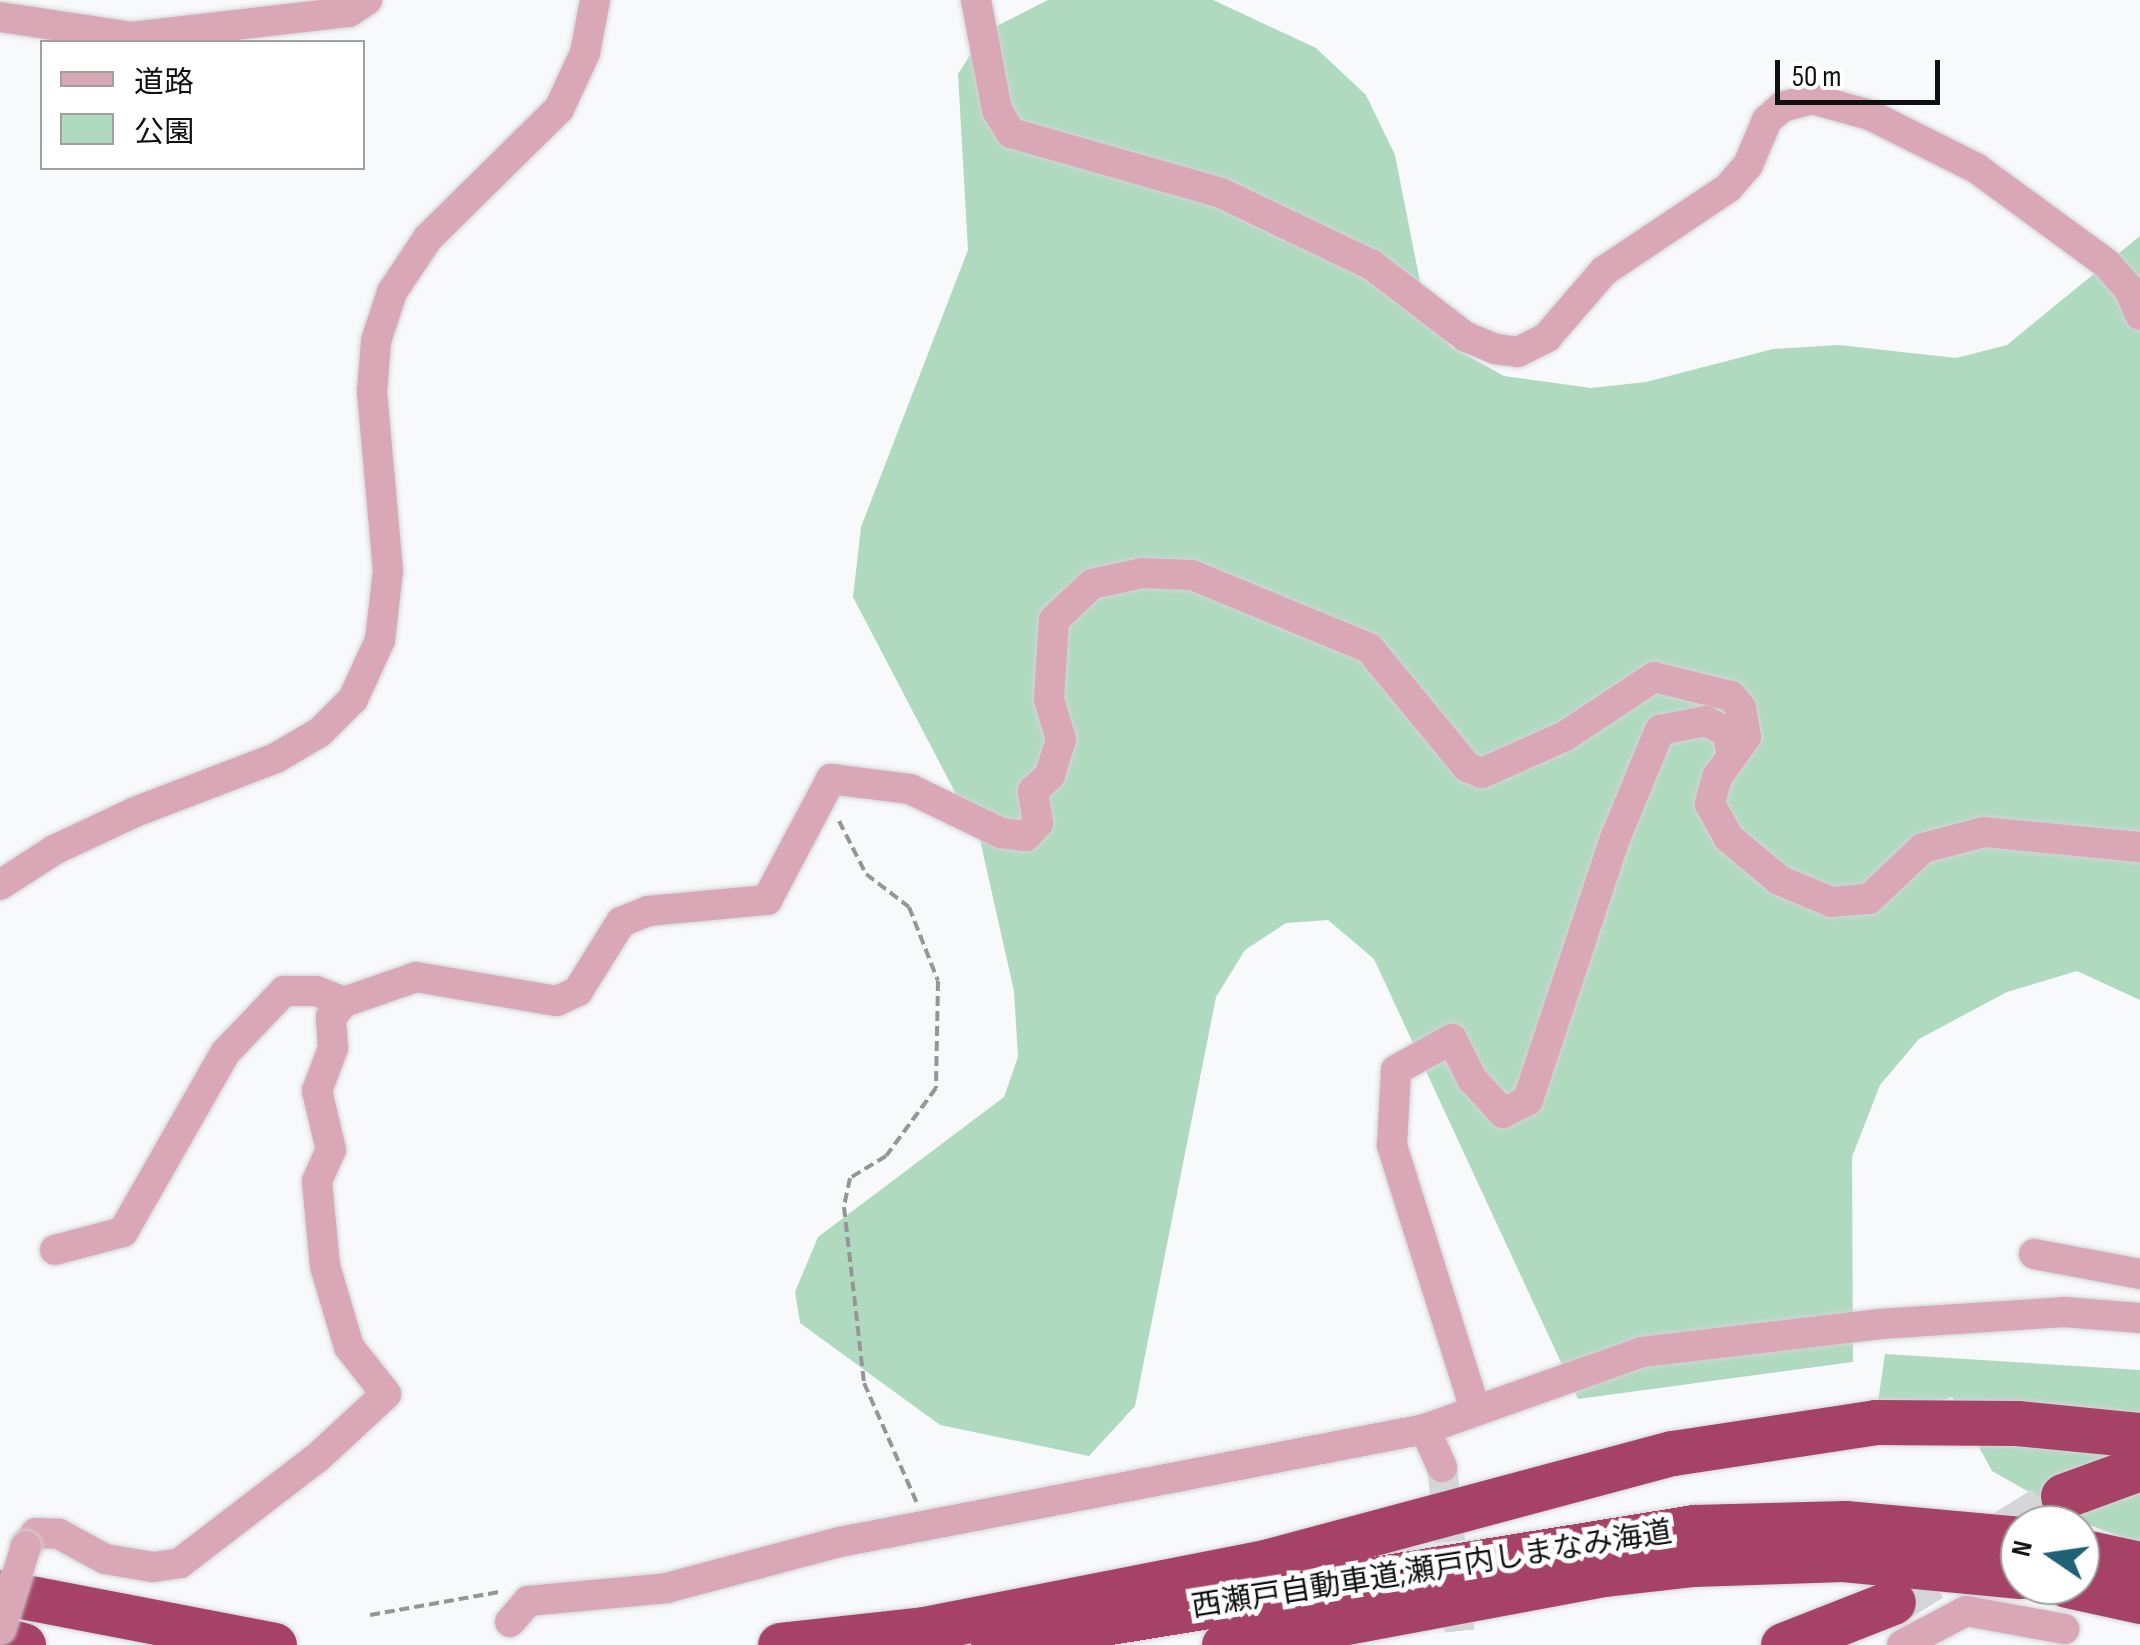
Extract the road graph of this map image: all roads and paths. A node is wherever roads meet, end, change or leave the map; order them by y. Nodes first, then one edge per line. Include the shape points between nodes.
1 (367, 0) edge
2 (595, 0) edge
3 (976, 0) edge
4 (0, 16) edge
5 (2140, 315) edge
6 (1732, 755) junction
7 (832, 778) junction
8 (2140, 847) edge
9 (0, 885) edge
10 (344, 1002) junction
11 (56, 1250) dead end
12 (2034, 1254) dead end
13 (2140, 1274) edge
14 (2140, 1318) edge
15 (1475, 1408) junction
16 (1425, 1429) junction
17 (2140, 1435) edge
18 (1442, 1467) tunnel mouth
19 (2140, 1468) edge
20 (2063, 1496) tunnel mouth
21 (926, 1526) junction
22 (2000, 1538) edge
23 (2100, 1555) edge
24 (2140, 1564) edge
25 (2000, 1574) edge
26 (0, 1592) edge
27 (2140, 1601) edge
28 (2065, 1607) edge
29 (519, 1611) joint
30 (370, 1616) dead end
31 (1897, 1624) edge
32 (0, 1629) edge
33 (0, 1639) edge
34 (23, 1645) edge
35 (274, 1645) edge
36 (780, 1645) edge
37 (966, 1645) edge
38 (1224, 1645) edge
39 (1783, 1645) edge

1 - 4 street via 349,12 132,37
2 - 9 street via 586,53 558,109 428,238 392,292 376,341 372,392 388,572 380,640 353,699 320,732 276,758 135,812 54,850
3 - 5 street via 994,99 1011,132 1220,193 1372,264 1466,337 1494,349 1518,352 1547,336 1604,272 1728,188 1748,165 1766,120 1782,107 1812,99 1870,114 1976,168 2107,264
6 - 7 street via 1746,737 1741,708 1731,696 1654,677 1564,736 1482,773 1467,767 1369,648 1192,575 1142,573 1092,584 1054,620 1049,699 1061,740 1050,775 1033,792 1038,823 1026,836 1001,833 910,789
6 - 8 street via 1710,804 1728,838 1779,880 1831,902 1869,899 1923,848 1984,832
6 - 15 street via 1728,732 1706,721 1660,730 1616,836 1528,1100 1503,1113 1472,1078 1452,1038 1396,1070 1388,1119 1392,1144
7 - 10 street via 767,900 648,911 621,922 578,991 557,1001 416,978
7 - 21 path via 834,811 866,874 909,907 938,981 936,1088 886,1156 850,1178 844,1207 864,1384
10 - 11 street via 316,991 284,990 225,1053 122,1232
10 - 32 street, bridge via 331,1017 333,1048 317,1090 331,1150 318,1181 325,1266 349,1348 386,1394 317,1458 180,1562 153,1568 106,1559 59,1534 36,1533
12 - 13 street
14 - 15 street via 2064,1312 1713,1342 1642,1352
15 - 16 street
16 - 18 street
16 - 21 street
17 - 36 highway via 1875,1422 1673,1453 1266,1562 924,1629
19 - 20 highway
21 - 29 street via 667,1588
22 - 37 highway, 西瀬戸自動車道;瀬戸内しまなみ海道 via 1845,1523 1694,1527
23 - 24 highway
25 - 38 highway, 西瀬戸自動車道;瀬戸内しまなみ海道 via 1843,1559 1693,1564
26 - 35 highway
27 - 28 highway
28 - 31 street via 1966,1610
29 - 30 path via 498,1592
31 - 39 highway
33 - 34 highway

